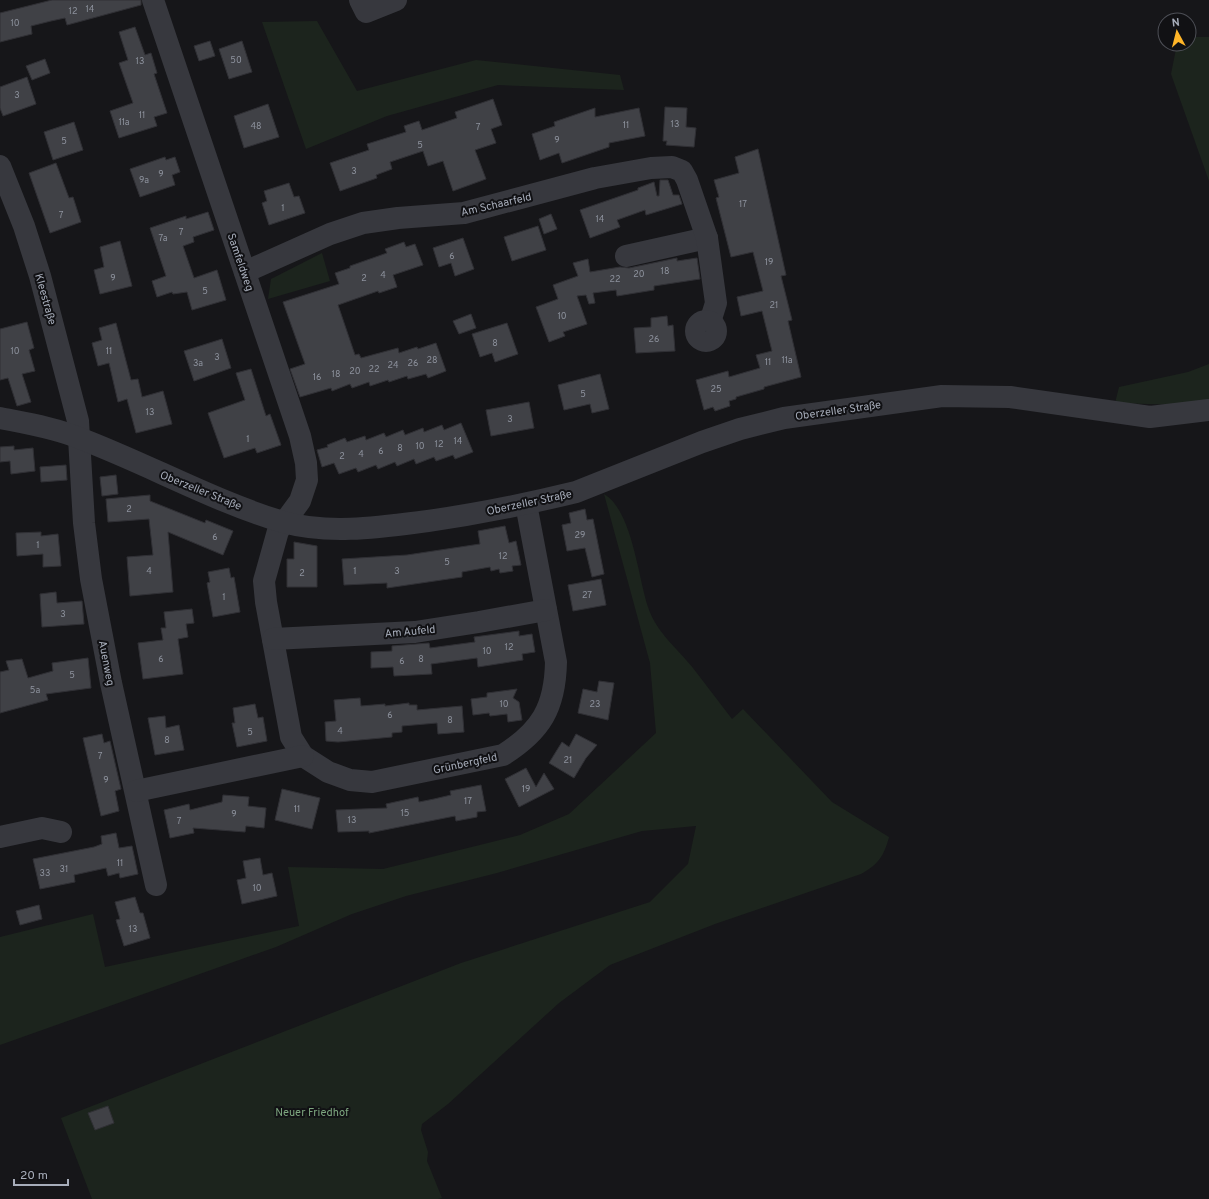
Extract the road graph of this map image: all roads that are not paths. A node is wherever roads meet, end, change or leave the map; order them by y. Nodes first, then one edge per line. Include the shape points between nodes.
1 (153, 0) edge
2 (360, 0) edge
3 (396, 0) edge
4 (0, 166) edge
5 (707, 238) junction
6 (626, 256) dead end
7 (245, 272) junction
8 (710, 322) dead end
9 (1209, 410) edge
10 (0, 418) edge
11 (78, 437) junction
12 (526, 504) junction
13 (284, 522) junction
14 (546, 610) junction
15 (273, 639) junction
16 (303, 756) junction
17 (136, 791) junction
18 (61, 832) dead end
19 (0, 837) edge
20 (156, 885) dead end

1 - 7 street, Samfeldweg
2 - 3 street via 366,12
4 - 11 street, Kleestraße via 24,226 40,276 78,421
5 - 6 street
5 - 7 street, Am Schaarfeld via 682,171 672,167 651,168 595,178 464,213 363,223 330,234
5 - 8 street, Am Schaarfeld via 716,303
7 - 13 street, Samfeldweg via 300,436 306,463 307,480 300,501
9 - 12 street, Oberzeller Straße via 1150,417 1010,397 942,396 784,418 702,442 576,492
10 - 11 street, Oberzeller Straße
11 - 13 street, Oberzeller Straße via 230,503
11 - 17 street, Auenweg via 91,579 111,684
12 - 13 street, Oberzeller Straße via 445,518 354,529 320,528
12 - 14 street, Grünbergfeld
13 - 15 street, Grünbergfeld via 278,531 264,581
14 - 15 street, Am Aufeld via 414,632
14 - 16 street, Grünbergfeld via 556,662 552,698 544,718 520,744 502,755 372,782 350,780 328,772
15 - 16 street, Grünbergfeld via 291,737
16 - 17 street
17 - 20 street, Auenweg
18 - 19 street via 42,828

